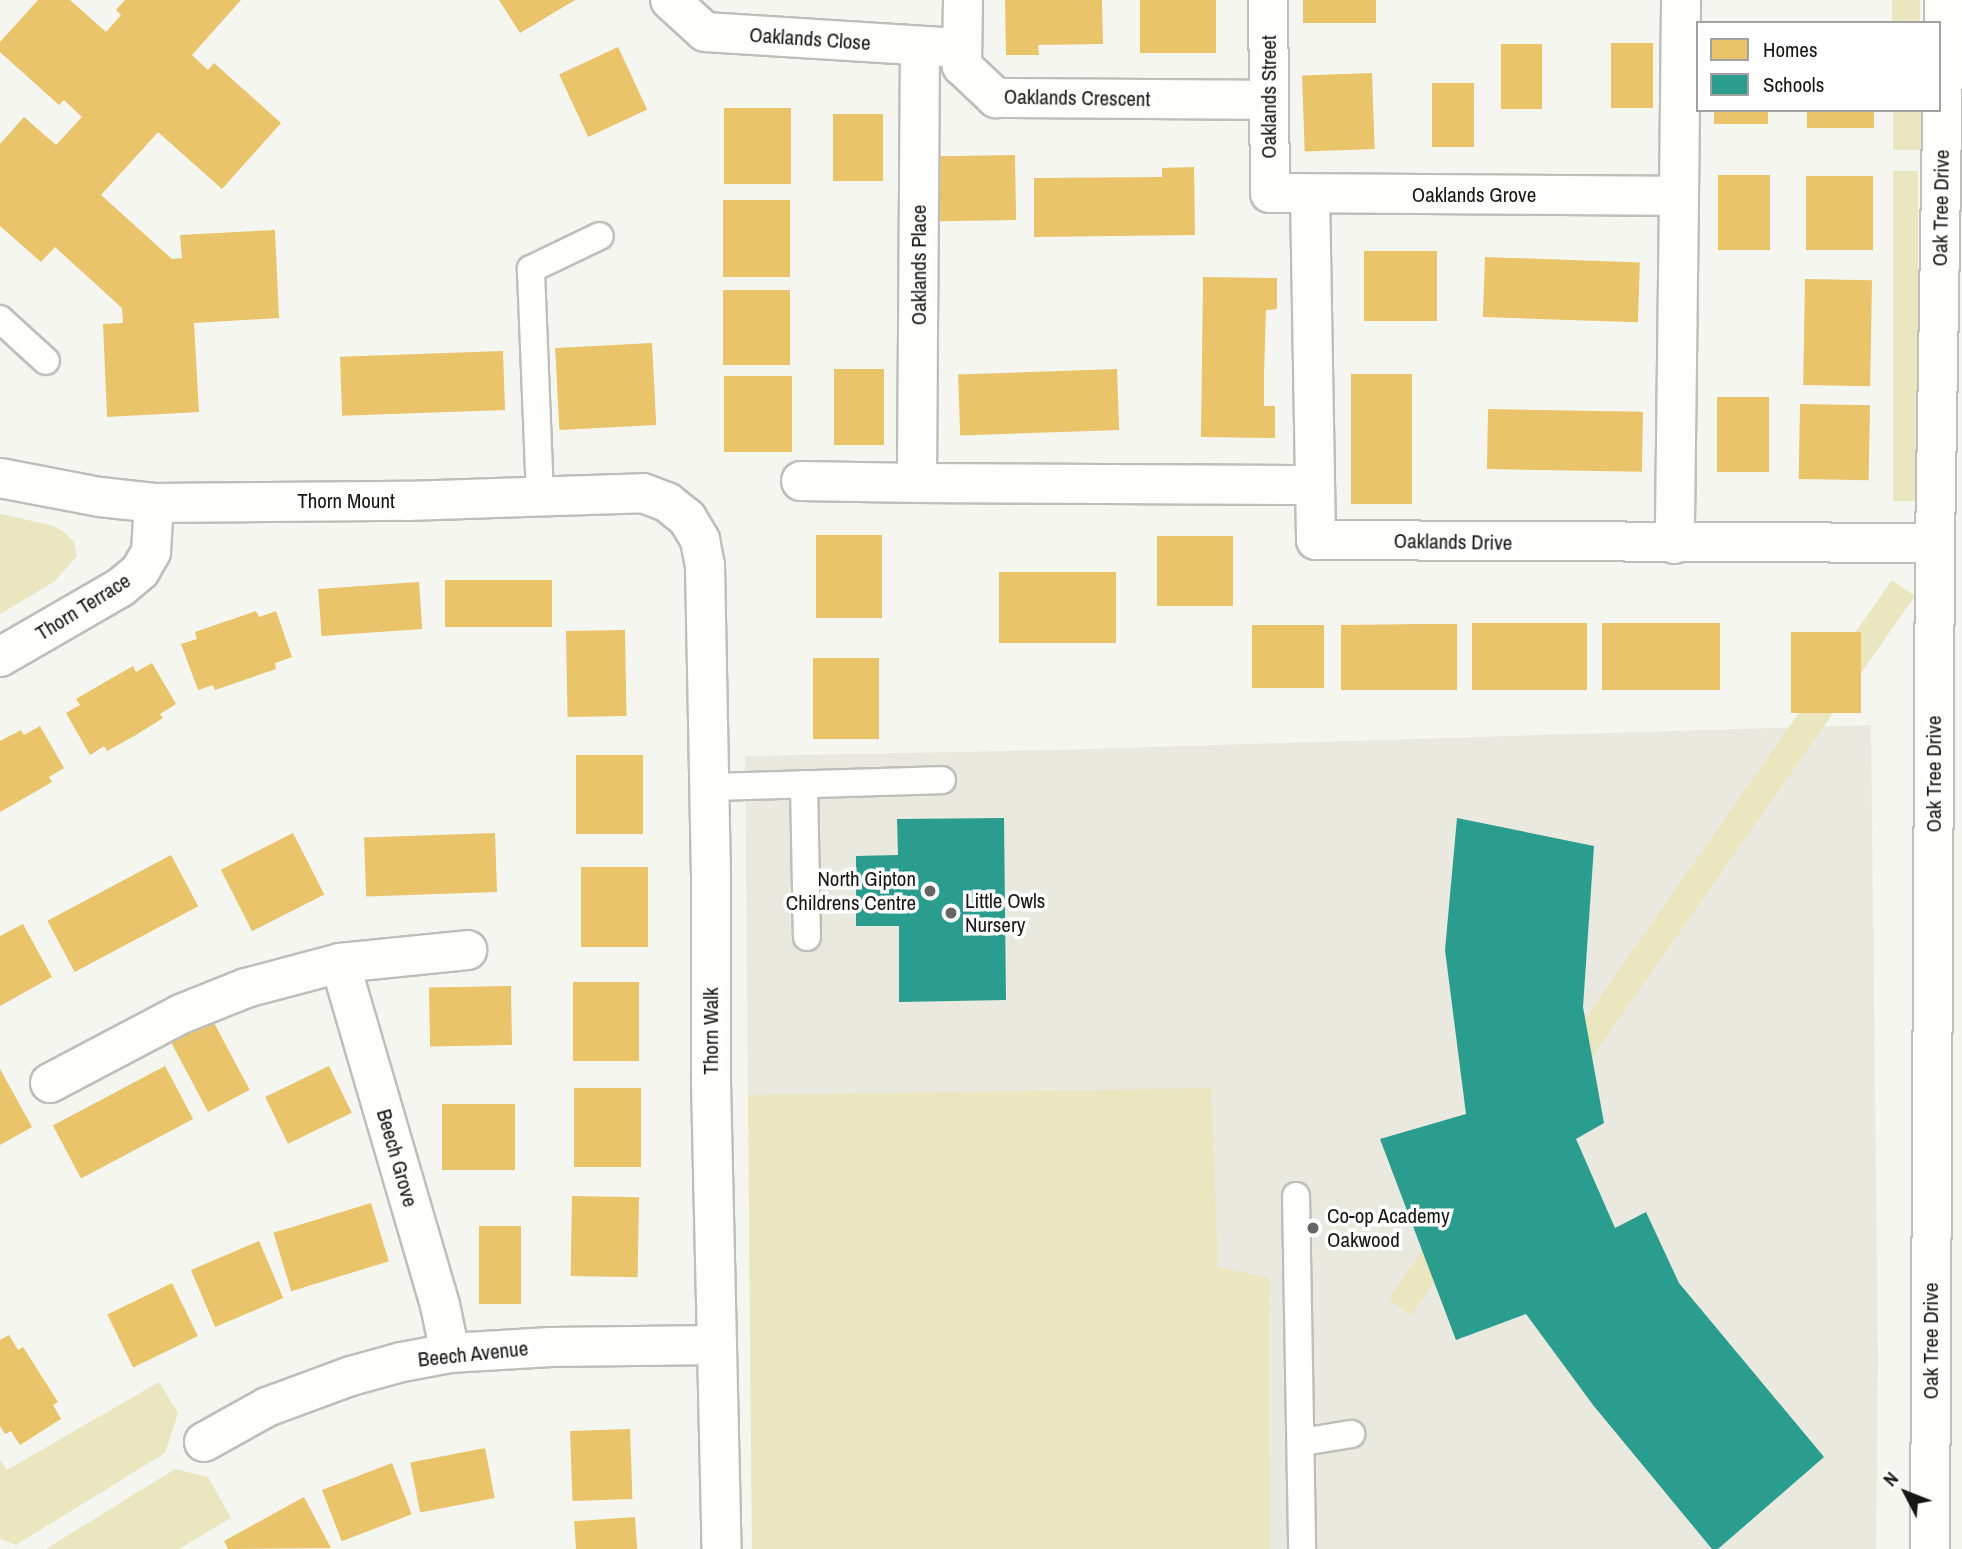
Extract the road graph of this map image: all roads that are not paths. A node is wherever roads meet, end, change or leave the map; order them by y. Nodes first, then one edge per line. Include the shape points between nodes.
1 (670, 0) edge
2 (963, 0) edge
3 (1268, 0) edge
4 (1681, 0) edge
5 (1944, 0) edge
6 (704, 16) edge
7 (920, 46) junction
8 (962, 48) junction
9 (1269, 100) junction
10 (1270, 193) joint
11 (1310, 194) junction
12 (1679, 196) junction
13 (600, 236) dead end
14 (0, 319) edge
15 (46, 360) dead end
16 (0, 478) edge
17 (801, 481) dead end
18 (917, 483) junction
19 (1315, 485) junction
20 (540, 496) junction
21 (153, 503) junction
22 (687, 518) joint
23 (1936, 543) junction
24 (1675, 544) junction
25 (0, 656) edge
26 (942, 780) dead end
27 (804, 784) junction
28 (710, 787) junction
29 (807, 937) dead end
30 (467, 950) dead end
31 (340, 963) junction
32 (50, 1083) dead end
33 (1296, 1196) dead end
34 (717, 1345) junction
35 (450, 1353) junction
36 (1351, 1434) dead end
37 (204, 1442) dead end
38 (1302, 1442) junction
39 (722, 1549) edge
40 (1302, 1549) edge
41 (1930, 1549) edge

1 - 6 street, Oaklands Close
2 - 8 street, Oaklands Crescent
3 - 9 street, Oaklands Street
4 - 12 street
5 - 23 street, Oak Tree Drive
6 - 7 street, Oaklands Close
7 - 8 street, Oaklands Close
7 - 18 street, Oaklands Place
8 - 9 street, Oaklands Crescent via 962,66 996,98
9 - 10 street, Oaklands Street
10 - 11 street, Oaklands Grove
11 - 12 street, Oaklands Grove
11 - 19 street, Oaklands Drive
12 - 24 street
13 - 20 lane via 531,269
14 - 15 lane
16 - 21 street, Thorn Mount
17 - 18 street
18 - 19 street
19 - 24 street, Oaklands Drive via 1316,540
20 - 21 street, Thorn Mount
20 - 22 street, Thorn Mount via 643,493 667,502
21 - 25 street, Thorn Terrace via 151,552 140,571 121,587
22 - 28 street, Thorn Walk via 700,540 705,565
23 - 24 street, Oaklands Drive
23 - 41 street, Oak Tree Drive
26 - 27 lane
27 - 28 lane
27 - 29 lane
28 - 34 street, Thorn Walk
30 - 31 street
31 - 32 street via 246,988 181,1014
31 - 35 street, Beech Grove
33 - 38 lane
34 - 35 street, Beech Avenue
34 - 39 street, Thorn Walk
35 - 37 street, Beech Avenue via 351,1376 267,1408
36 - 38 lane
38 - 40 lane

